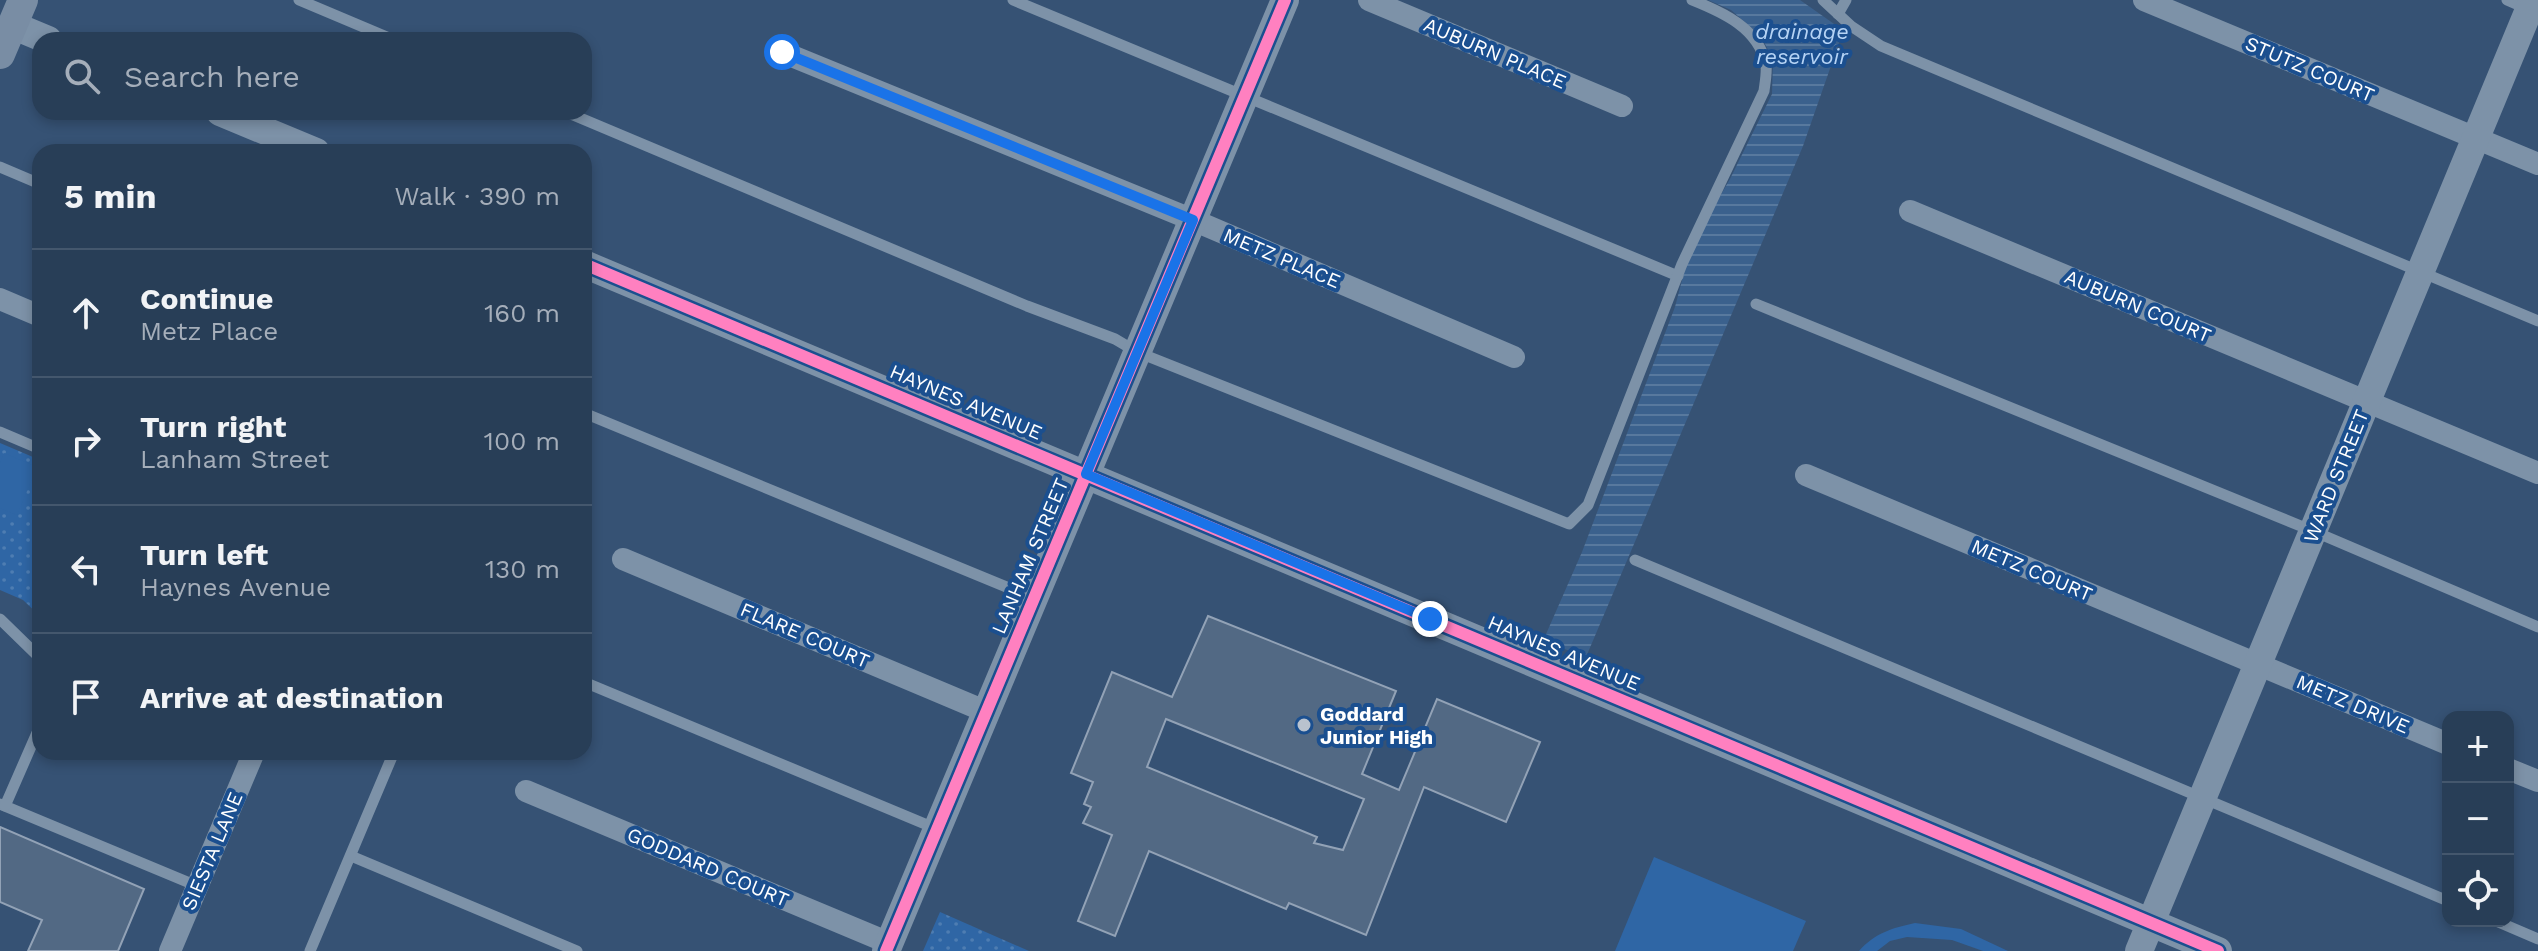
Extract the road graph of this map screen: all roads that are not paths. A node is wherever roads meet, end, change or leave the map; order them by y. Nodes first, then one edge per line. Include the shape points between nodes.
1 (299, 0) edge
2 (1013, 0) edge
3 (1285, 0) edge
4 (1369, 0) edge
5 (1692, 0) edge
6 (1823, 0) edge
7 (1846, 0) edge
8 (2144, 0) edge
9 (2527, 6) edge
10 (18, 12) edge
11 (1838, 14) junction
12 (39, 32) edge
13 (375, 32) edge
14 (782, 52) dead end
15 (0, 54) edge
16 (1244, 97) junction
17 (1622, 106) dead end
18 (239, 120) edge
19 (585, 120) edge
20 (2476, 138) junction
21 (297, 144) edge
22 (2538, 164) edge
23 (0, 167) edge
24 (32, 181) edge
25 (1910, 211) dead end
26 (1193, 220) junction
27 (592, 267) edge
28 (2421, 271) junction
29 (1678, 276) junction
30 (0, 299) edge
31 (1756, 304) dead end
32 (32, 313) edge
33 (2538, 321) edge
34 (1137, 352) junction
35 (1514, 357) dead end
36 (2366, 402) junction
37 (592, 416) edge
38 (0, 432) edge
39 (32, 446) edge
40 (2538, 473) edge
41 (1086, 474) junction
42 (1806, 475) dead end
43 (2313, 531) junction
44 (623, 559) dead end
45 (1635, 560) dead end
46 (1034, 599) junction
47 (0, 619) edge
48 (2538, 627) edge
49 (32, 650) edge
50 (2258, 664) junction
51 (592, 685) edge
52 (987, 712) junction
53 (2442, 741) edge
54 (32, 743) edge
55 (248, 760) edge
56 (391, 760) edge
57 (2514, 771) edge
58 (2538, 781) edge
59 (526, 791) dead end
60 (2202, 799) junction
61 (2, 805) edge
62 (937, 829) junction
63 (351, 856) junction
64 (197, 886) junction
65 (2442, 899) edge
66 (2150, 922) junction
67 (2510, 927) edge
68 (2538, 939) edge
69 (888, 947) edge
70 (170, 951) edge
71 (310, 951) edge
72 (577, 951) edge
73 (2139, 951) edge
74 (2218, 951) edge

1 - 13 lane
2 - 16 lane
3 - 16 street, LANHAM STREET
4 - 17 street, AUBURN PLACE
5 - 29 lane via 1742,26 1766,66 1764,91
6 - 11 lane
7 - 11 lane
8 - 20 street, STUTZ COURT
9 - 20 street, WARD STREET
10 - 12 street
10 - 15 main road
11 - 28 lane via 1881,46
14 - 26 street, METZ PLACE
16 - 26 street, LANHAM STREET
16 - 29 lane
18 - 21 street
19 - 34 lane
20 - 22 street, STUTZ COURT
20 - 28 street, WARD STREET
23 - 24 lane
25 - 36 street, AUBURN COURT
26 - 34 street, LANHAM STREET
26 - 35 street, METZ PLACE
27 - 41 street, HAYNES AVENUE
28 - 33 lane
28 - 36 street, WARD STREET
29 - 34 lane via 1588,505 1569,524
30 - 32 street
31 - 43 lane
34 - 41 street, LANHAM STREET
36 - 40 street, AUBURN COURT
36 - 43 street, WARD STREET
37 - 46 lane
38 - 39 lane
41 - 46 street, LANHAM STREET
41 - 66 street, HAYNES AVENUE
42 - 50 street, METZ COURT
43 - 48 lane
43 - 50 street, WARD STREET
44 - 52 street, FLARE COURT
45 - 60 lane
46 - 52 street, LANHAM STREET
47 - 49 lane
50 - 53 street, METZ DRIVE
50 - 60 street, WARD STREET
51 - 62 lane
52 - 62 street, LANHAM STREET
54 - 61 lane
55 - 64 street, SIESTA LANE
56 - 63 lane
57 - 58 street
59 - 69 street, GODDARD COURT
60 - 65 lane
60 - 66 street, WARD STREET
61 - 64 lane
62 - 69 street, LANHAM STREET
63 - 71 lane
63 - 72 lane
64 - 70 street, SIESTA LANE
66 - 73 street, WARD STREET
66 - 74 street, HAYNES AVENUE
67 - 68 lane

